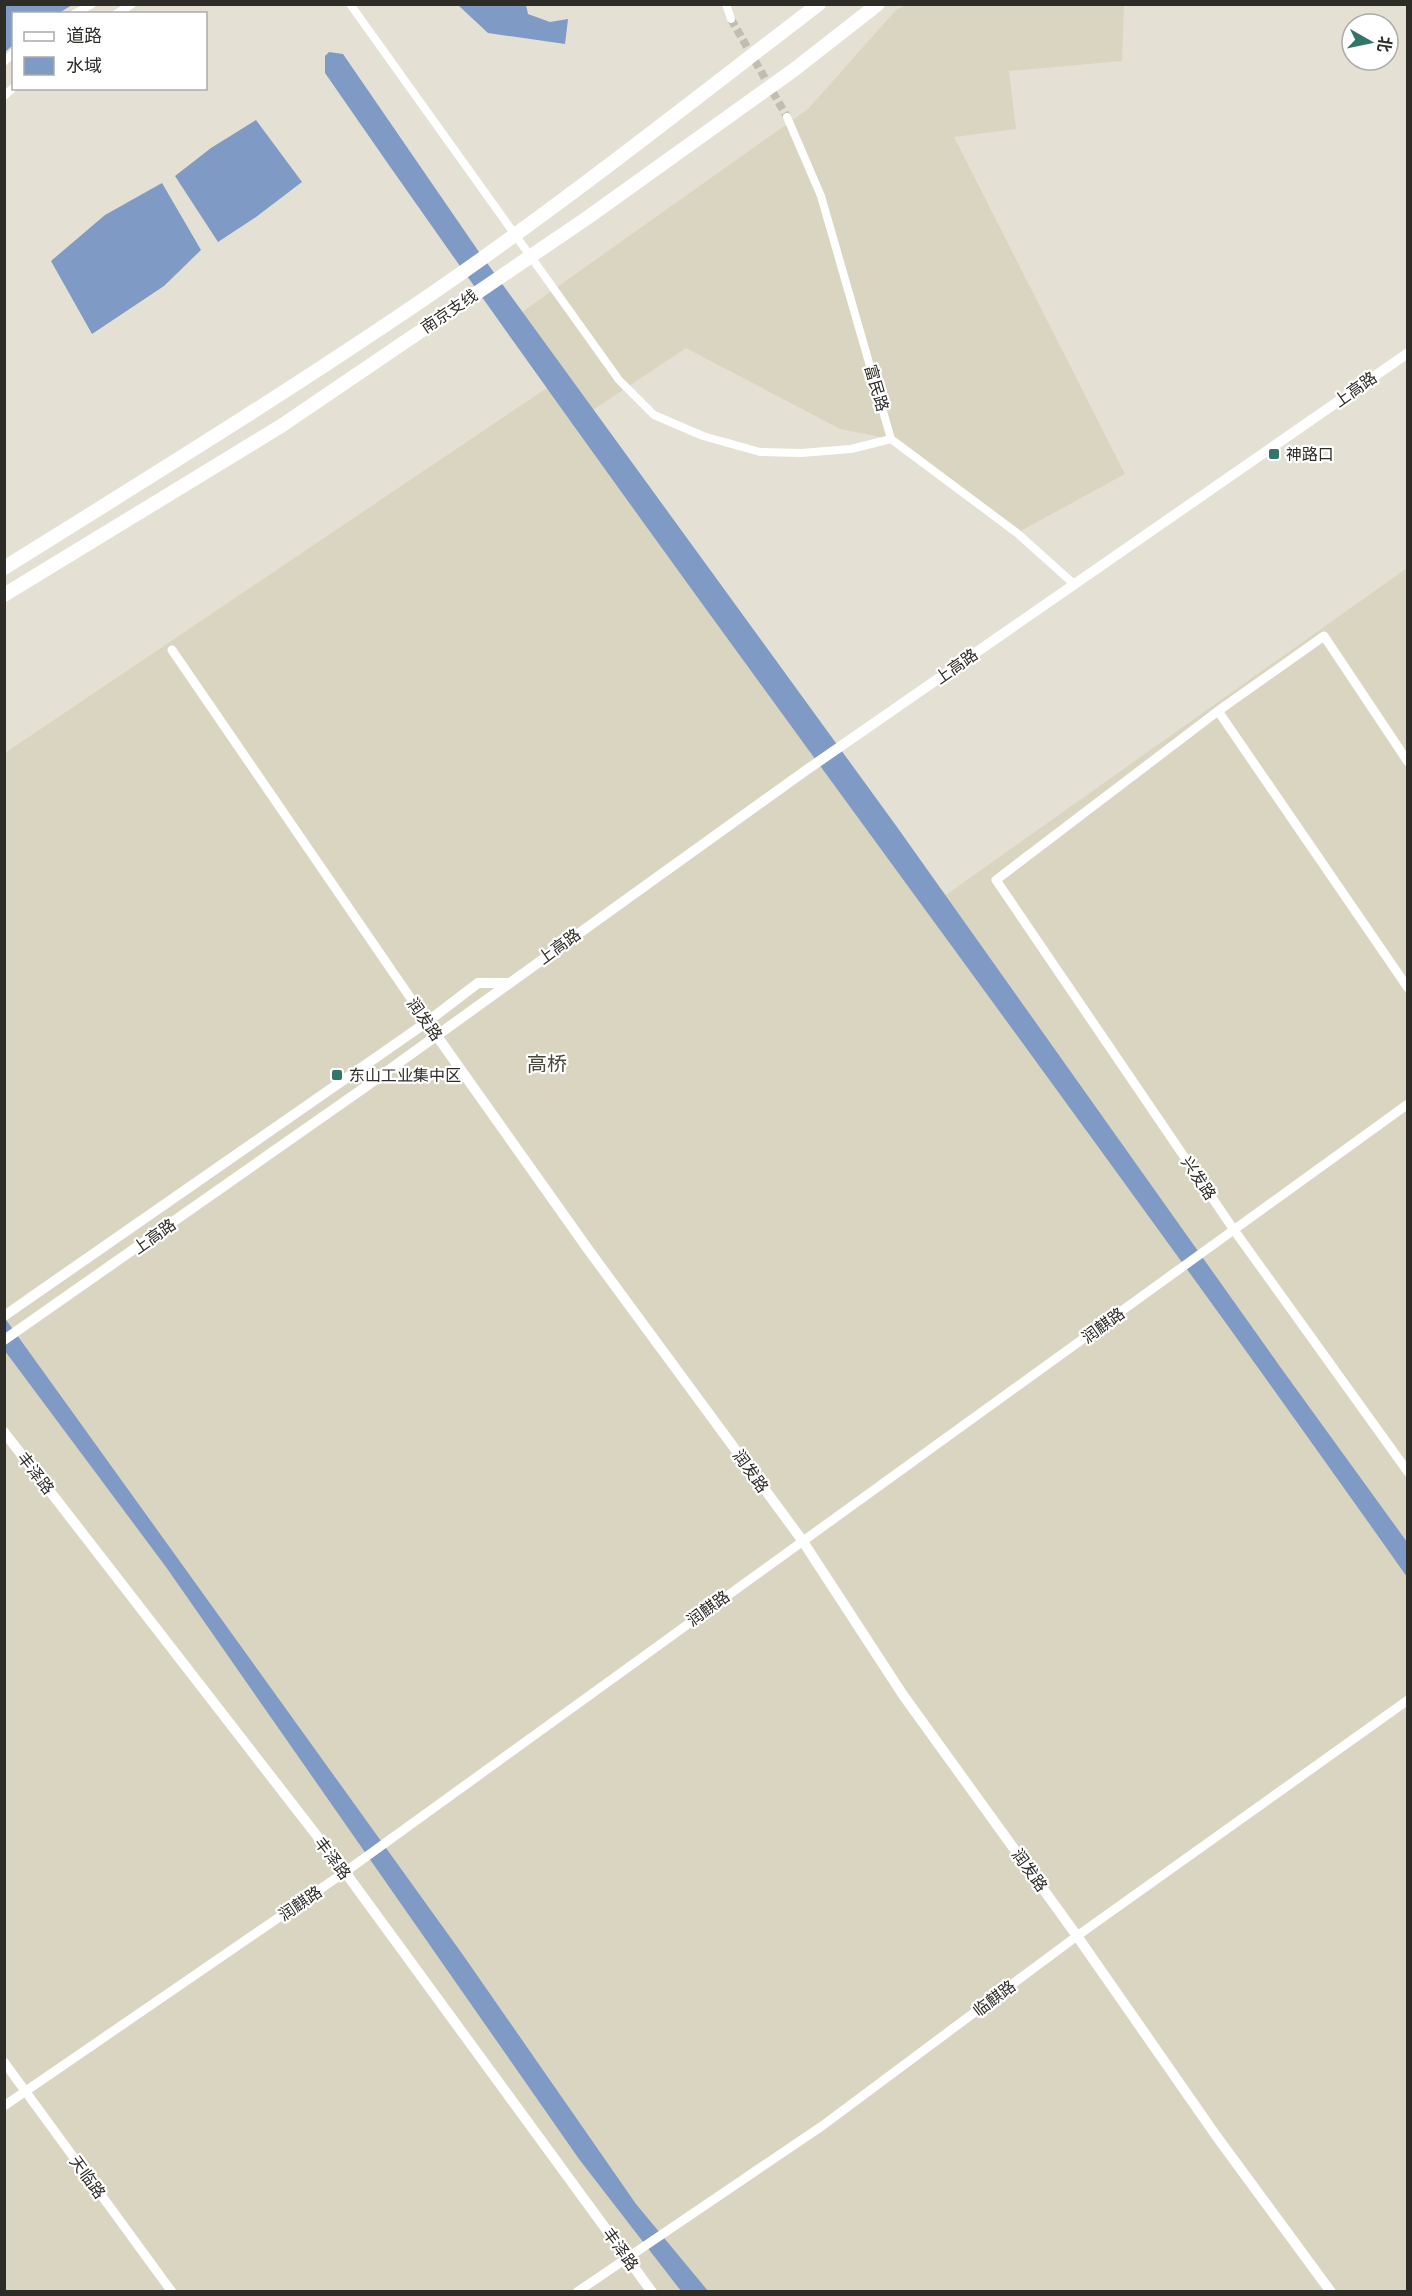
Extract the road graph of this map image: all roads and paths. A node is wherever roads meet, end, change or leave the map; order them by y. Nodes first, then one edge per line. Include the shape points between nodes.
1 (92, 4) edge
2 (132, 4) edge
3 (350, 4) edge
4 (726, 4) edge
5 (819, 4) edge
6 (878, 4) edge
7 (78, 12) edge
8 (119, 12) edge
9 (731, 18) tunnel mouth
10 (787, 117) tunnel mouth
11 (1407, 353) edge
12 (891, 439) junction
13 (4, 568) edge
14 (1074, 584) junction
15 (4, 595) edge
16 (172, 650) dead end
17 (1218, 711) junction
18 (1407, 762) edge
19 (507, 983) junction
20 (1407, 988) edge
21 (427, 1022) junction
22 (436, 1034) junction
23 (1407, 1104) edge
24 (1234, 1230) junction
25 (4, 1316) edge
26 (4, 1340) edge
27 (4, 1432) edge
28 (1407, 1472) edge
29 (802, 1540) junction
30 (1407, 1700) edge
31 (345, 1872) junction
32 (1077, 1936) junction
33 (4, 2062) edge
34 (26, 2091) junction
35 (4, 2106) edge
36 (628, 2258) junction
37 (172, 2292) edge
38 (577, 2292) edge
39 (652, 2292) edge
40 (1332, 2292) edge

1 - 7 street
2 - 8 street
3 - 12 street via 619,380 654,416 702,436 760,452 851,449
4 - 9 street
5 - 13 highway, 南京支线 via 628,152 425,298 233,426
6 - 15 highway, 南京支线 via 795,69 596,211 291,419
10 - 12 street, 富民路 via 821,196
11 - 14 main road, 上高路
12 - 14 street via 1017,533
14 - 19 main road, 上高路
16 - 21 street, 润发路
17 - 18 street via 1324,636
17 - 20 street
17 - 24 street, 兴发路 via 996,880
19 - 21 main road, 上高路 via 478,983
19 - 22 main road, 上高路
21 - 22 main road, 润发路
21 - 25 main road, 上高路
22 - 26 main road, 上高路
22 - 29 main road, 润发路
23 - 24 street, 润麒路
24 - 28 street, 兴发路
24 - 29 street, 润麒路
27 - 31 main road, 丰泽路
29 - 31 street, 润麒路
29 - 32 main road, 润发路 via 903,1695
30 - 32 street, 临麒路
31 - 34 street, 润麒路
31 - 36 main road, 丰泽路
32 - 36 street, 临麒路 via 822,2126
32 - 40 main road, 润发路 via 1217,2137
33 - 34 street, 天临路
34 - 35 street, 润麒路
34 - 37 street, 天临路
36 - 38 street, 临麒路
36 - 39 main road, 丰泽路

